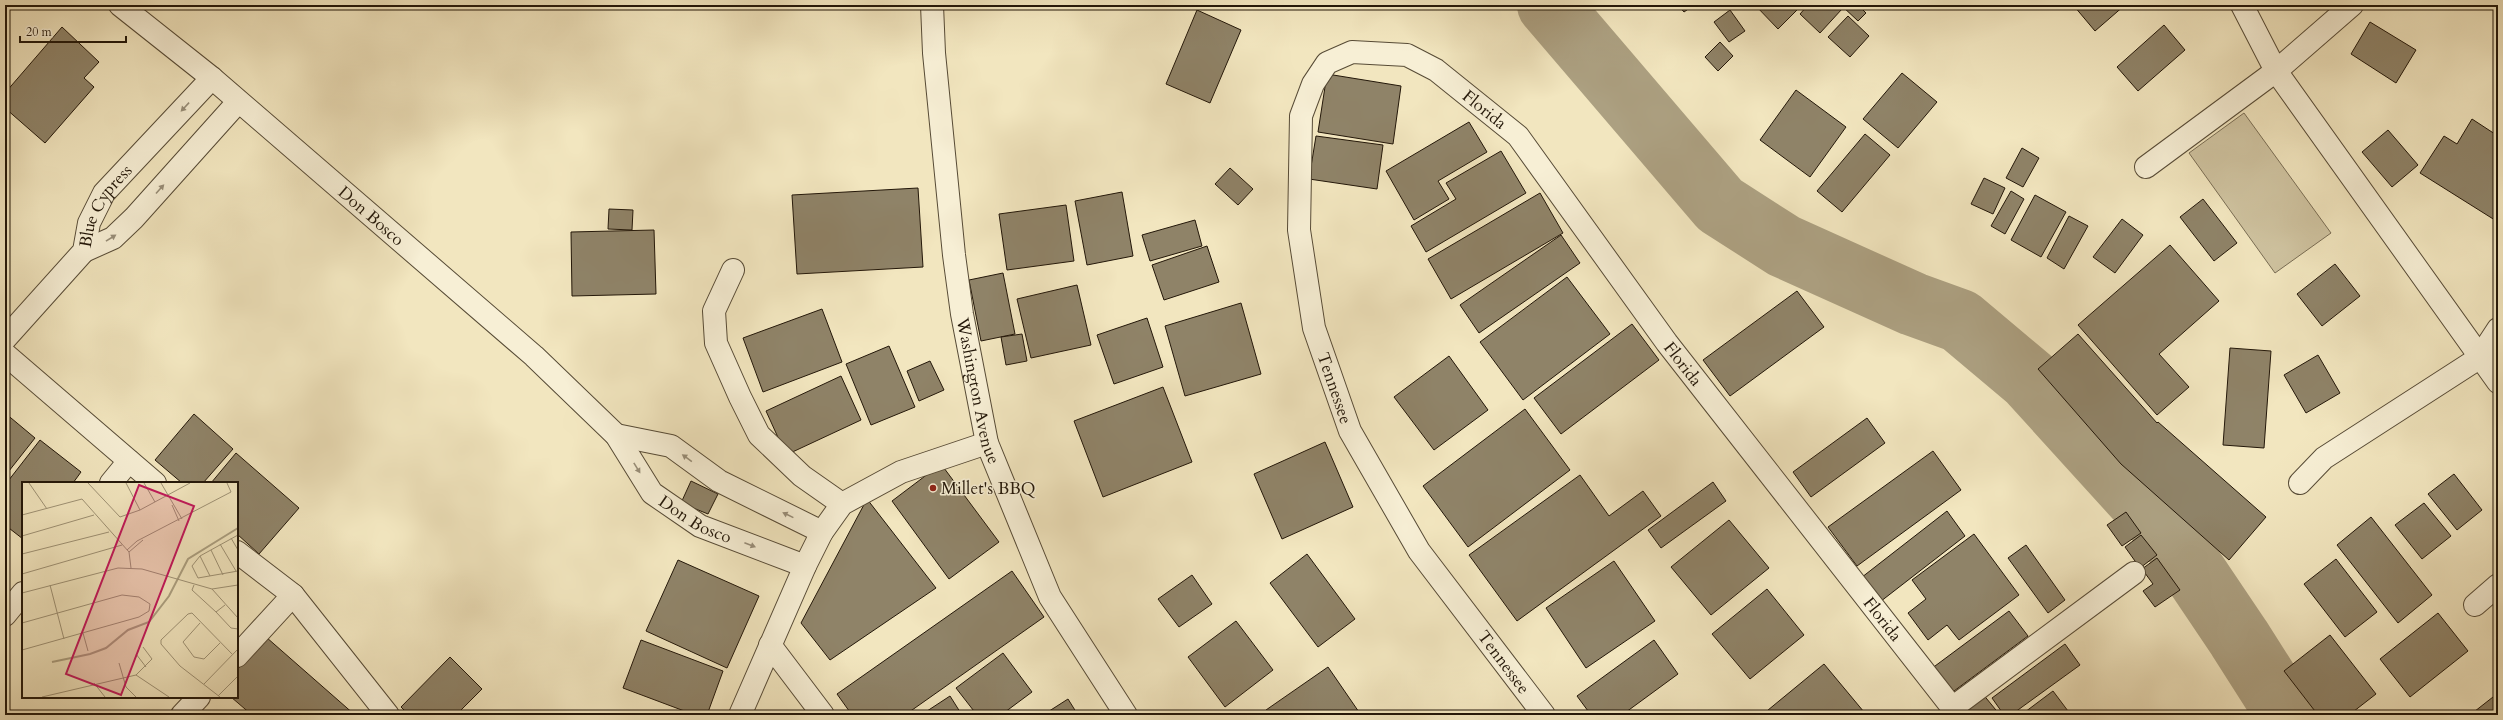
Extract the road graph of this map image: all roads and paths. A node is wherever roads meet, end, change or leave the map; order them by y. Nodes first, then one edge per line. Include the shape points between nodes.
1 (120, 5) edge
2 (932, 5) edge
3 (2242, 5) edge
4 (2352, 5) edge
5 (1380, 52) joint
6 (2276, 71) junction
7 (212, 78) junction
8 (238, 102) junction
9 (2146, 167) dead end
10 (84, 251) junction
11 (733, 270) dead end
12 (2498, 329) edge
13 (5, 340) edge
14 (5, 354) edge
15 (2479, 358) junction
16 (2498, 382) edge
17 (616, 435) junction
18 (987, 443) junction
19 (129, 461) junction
20 (112, 482) edge
21 (154, 482) edge
22 (2300, 483) dead end
23 (842, 504) junction
24 (822, 532) junction
25 (238, 553) edge
26 (805, 566) junction
27 (2134, 573) dead end
28 (2498, 585) edge
29 (22, 594) edge
30 (293, 595) junction
31 (2475, 605) dead end
32 (5, 615) edge
33 (770, 645) junction
34 (238, 655) edge
35 (198, 698) edge
36 (1955, 711) edge
37 (182, 715) edge
38 (388, 715) edge
39 (740, 715) edge
40 (823, 715) edge
41 (1126, 715) edge
42 (1544, 715) edge

1 - 7 street, Don Bosco
2 - 18 street, Washington Avenue via 934,53 962,314
3 - 6 street
4 - 6 street
5 - 36 street, Florida via 1407,55 1436,70 1518,136 1667,343
5 - 42 street, Tennessee via 1352,52 1327,63 1313,84 1301,116 1298,230 1314,328 1350,431 1419,551
6 - 9 street
6 - 15 street
7 - 8 street, Don Bosco
7 -> 10 street, Blue Cypress via 104,193 89,223
10 -> 8 street via 113,238 134,218
8 - 17 street, Don Bosco via 534,356
10 - 13 street, Blue Cypress
11 - 23 street via 714,312 716,343 740,397 759,435 802,476
12 - 15 street
14 - 19 street
15 - 16 street
15 - 22 street via 2324,458
24 -> 17 street via 719,481 671,446
17 -> 26 street, Don Bosco via 652,493 700,526
18 - 23 street via 901,472
18 - 41 street, Washington Avenue via 1050,597
19 - 20 street
19 - 21 street
23 - 24 street
24 - 26 street
25 - 30 street
26 - 33 street
27 - 36 street
28 - 31 street
29 - 32 street
30 - 34 street
30 - 38 street
33 - 39 street
33 - 40 street
35 - 37 street

